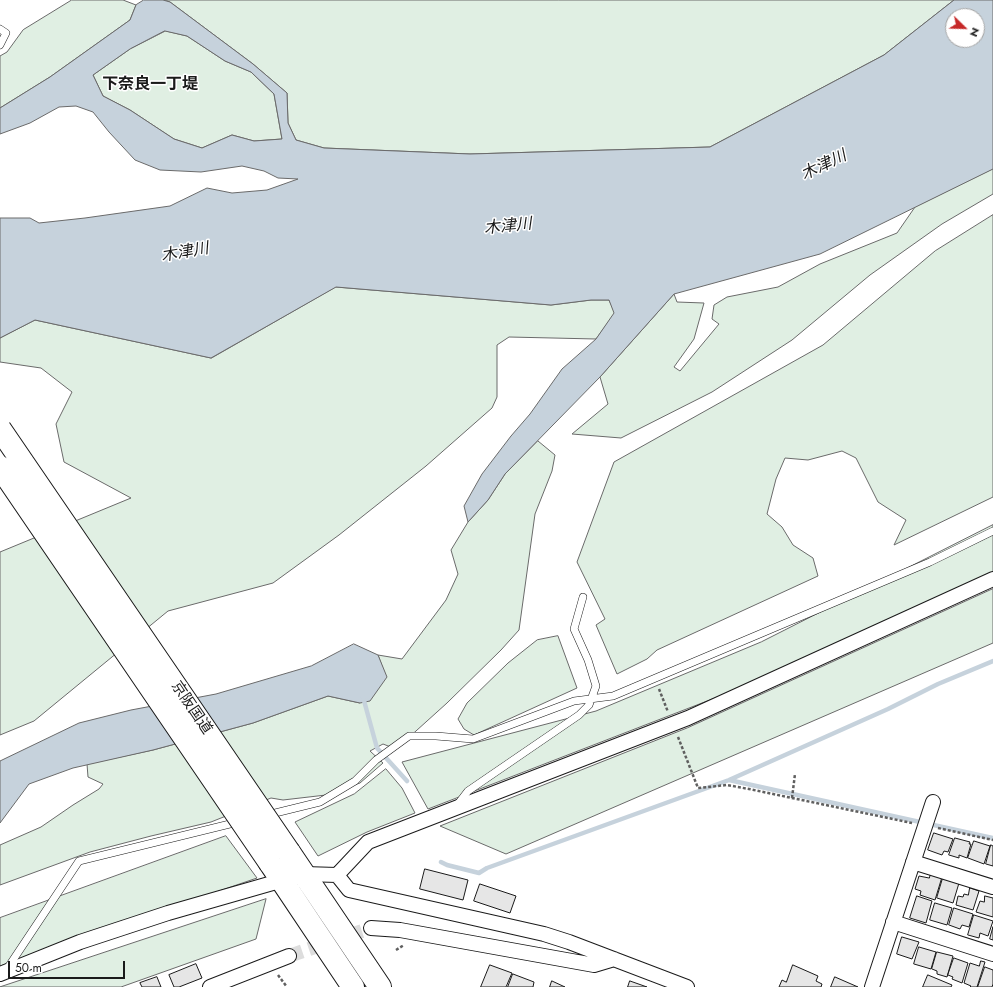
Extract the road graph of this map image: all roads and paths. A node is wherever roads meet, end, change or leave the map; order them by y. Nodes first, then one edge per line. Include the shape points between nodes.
1 (0, 30) edge
2 (0, 45) edge
3 (0, 429) edge
4 (0, 467) edge
5 (993, 531) edge
6 (993, 579) edge
7 (583, 598) dead end
8 (591, 700) junction
9 (795, 774) dead end
10 (698, 788) dead end
11 (792, 798) junction
12 (933, 802) dead end
13 (454, 809) junction
14 (925, 826) junction
15 (993, 840) edge
16 (913, 862) junction
17 (304, 874) junction
18 (337, 875) junction
19 (282, 881) junction
20 (993, 887) edge
21 (893, 922) junction
22 (371, 928) tunnel mouth
23 (993, 954) edge
24 (289, 956) tunnel mouth
25 (614, 959) junction
26 (3, 972) edge
27 (222, 984) edge
28 (210, 987) edge
29 (352, 987) edge
30 (380, 987) edge
31 (687, 987) edge
32 (872, 987) edge

1 - 2 lane via 6,33
3 - 17 highway, 京阪国道, bridge
4 - 19 highway, 京阪国道, bridge
5 - 8 lane via 930,562 614,696
6 - 13 street via 688,718
7 - 8 lane via 574,629 596,686
8 - 13 lane via 579,715 468,792
8 - 26 lane via 574,701 473,739 409,736 376,760 355,781 320,802 79,861
9 - 11 path
10 - 11 path via 727,786
11 - 14 path
12 - 14 street
13 - 18 street via 368,842
14 - 15 path
14 - 16 street
16 - 20 street
16 - 21 street
17 - 18 street
17 - 19 street
17 - 30 highway, 京阪国道
18 - 25 street via 349,890 544,934
19 - 26 street via 168,912
19 - 29 highway, 京阪国道
21 - 23 street
21 - 32 street
22 - 25 street via 400,930 594,965
24 - 27 street
25 - 31 street
27 - 28 street

